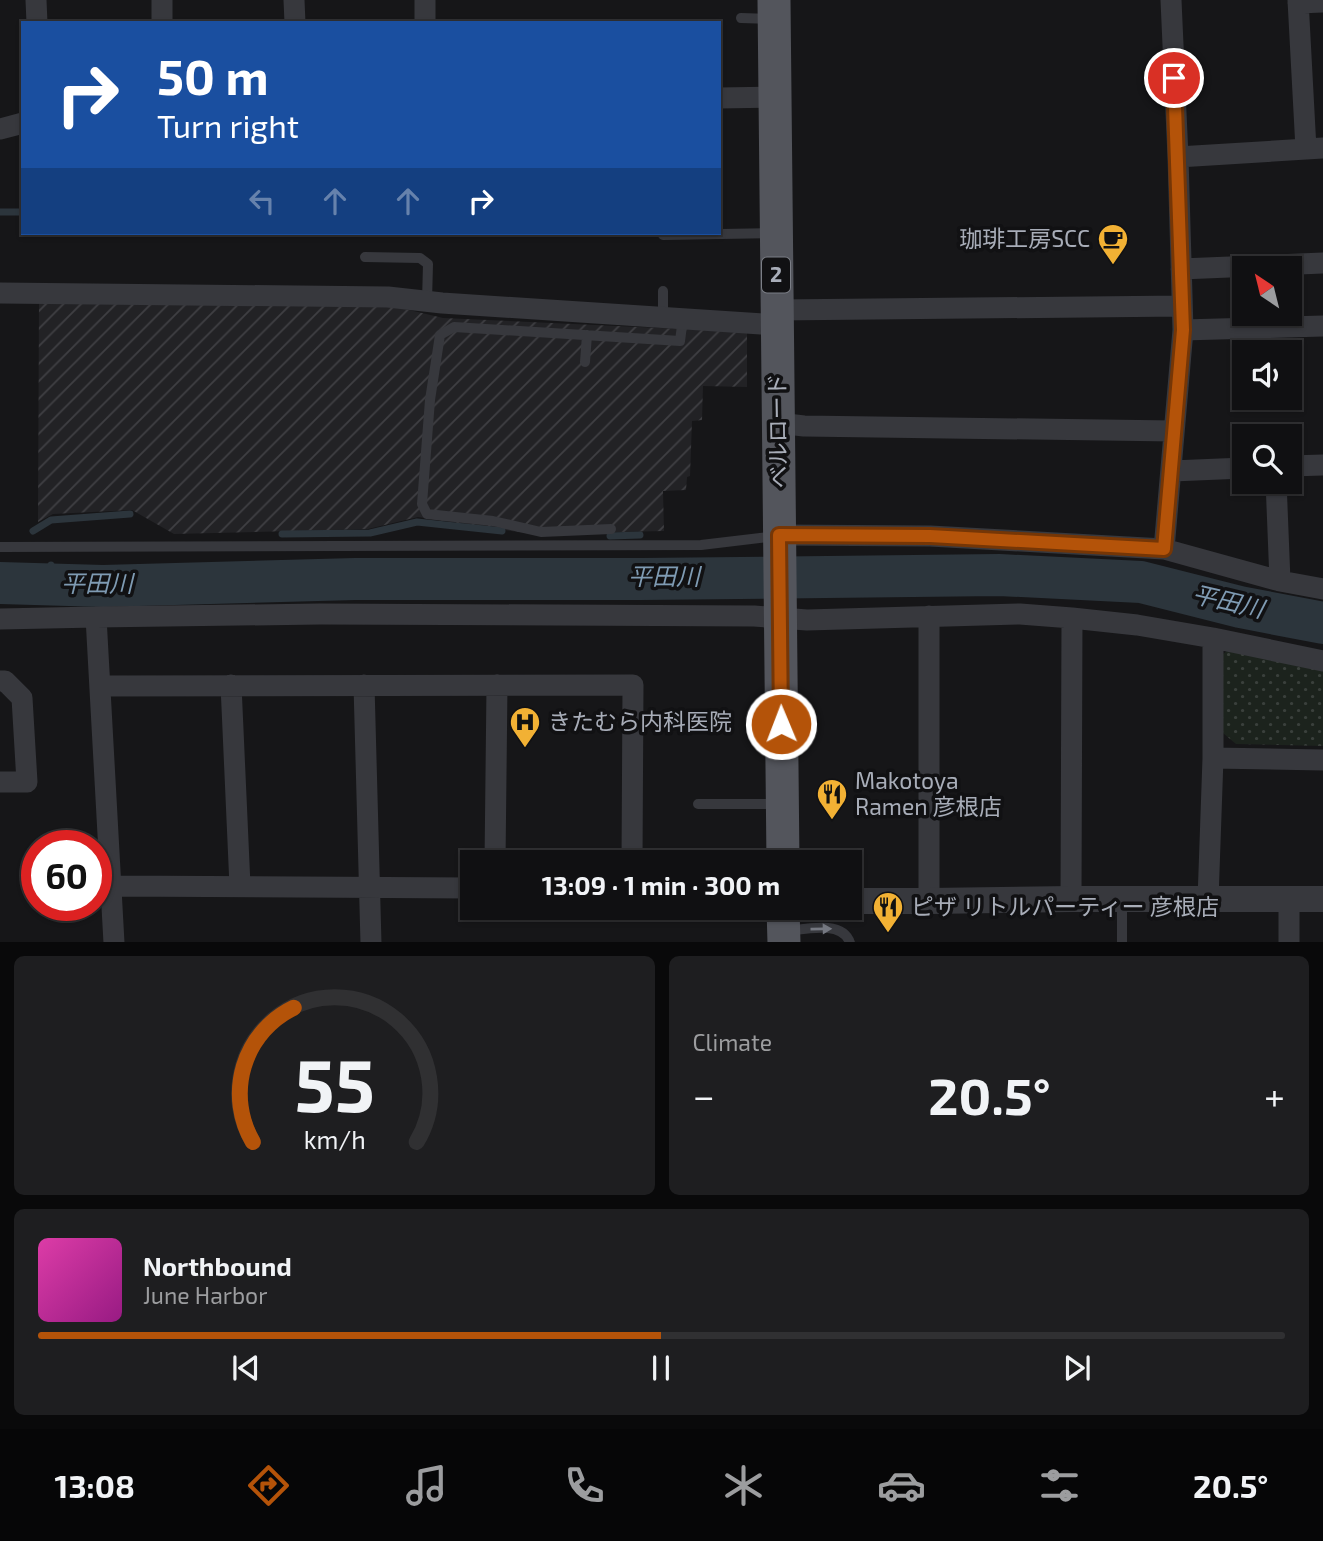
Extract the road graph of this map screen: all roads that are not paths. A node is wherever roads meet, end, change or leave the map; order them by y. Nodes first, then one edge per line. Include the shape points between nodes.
1 (36, 0) edge
2 (162, 0) edge
3 (294, 0) edge
4 (425, 0) edge
5 (1171, 0) edge
6 (1298, 2) edge
7 (1323, 2) edge
8 (774, 9) edge
9 (741, 18) dead end
10 (37, 21) edge
11 (162, 21) edge
12 (295, 21) edge
13 (425, 21) edge
14 (775, 97) junction
15 (721, 98) edge
16 (21, 124) edge
17 (0, 129) edge
18 (1314, 148) edge
19 (1178, 157) junction
20 (776, 233) junction
21 (721, 234) edge
22 (365, 257) dead end
23 (1323, 263) edge
24 (1181, 269) junction
25 (663, 291) dead end
26 (0, 293) edge
27 (427, 301) junction
28 (1182, 306) junction
29 (673, 318) junction
30 (777, 318) junction
31 (1323, 326) edge
32 (1183, 330) junction
33 (587, 335) junction
34 (585, 362) dead end
35 (778, 424) junction
36 (1174, 430) junction
37 (1323, 465) edge
38 (1302, 466) edge
39 (1232, 468) edge
40 (1172, 471) junction
41 (1277, 494) edge
42 (611, 529) dead end
43 (779, 542) junction
44 (0, 547) edge
45 (1164, 549) junction
46 (1280, 581) junction
47 (1323, 589) edge
48 (780, 612) junction
49 (929, 616) junction
50 (96, 617) junction
51 (0, 618) edge
52 (1072, 618) junction
53 (1213, 638) junction
54 (1323, 661) edge
55 (0, 681) edge
56 (230, 685) junction
57 (364, 685) junction
58 (497, 685) junction
59 (101, 686) junction
60 (1213, 758) junction
61 (1323, 760) edge
62 (0, 782) edge
63 (698, 804) dead end
64 (782, 804) junction
65 (108, 830) edge
66 (495, 850) edge
67 (632, 850) edge
68 (783, 850) edge
69 (112, 886) edge
70 (240, 886) junction
71 (369, 887) junction
72 (460, 891) edge
73 (1071, 899) junction
74 (1122, 899) junction
75 (1289, 899) junction
76 (1323, 899) edge
77 (1208, 900) junction
78 (862, 901) edge
79 (929, 901) junction
80 (112, 905) edge
81 (784, 928) edge
82 (114, 942) edge
83 (371, 942) edge
84 (850, 942) edge
85 (1122, 942) edge
86 (1289, 942) edge

1 - 10 street
2 - 11 street
3 - 12 street
4 - 13 street
5 - 19 street
6 - 7 street
6 - 18 street
8 - 9 lane
8 - 14 main road, ベルロード / 2
14 - 15 street
14 - 20 main road, ベルロード / 2
16 - 17 street
18 - 19 street
19 - 24 street
20 - 21 lane
20 - 30 main road, ベルロード / 2
22 - 27 lane via 420,258 428,264
23 - 24 street
24 - 28 street
25 - 29 lane
26 - 27 street
27 - 29 street
28 - 30 street
28 - 32 street
29 - 30 street
29 - 33 lane via 680,341
30 - 35 main road, ベルロード / 2
31 - 32 street
32 - 36 street
33 - 34 lane
33 - 42 lane via 454,327 440,335 422,505 427,514 541,532
35 - 36 street
35 - 43 main road, ベルロード / 2
36 - 40 street
37 - 38 street
39 - 40 street
40 - 45 street
41 - 46 street
43 - 44 lane
43 - 45 street via 930,536
43 - 48 main road, ベルロード / 2
45 - 46 street
46 - 47 street
48 - 49 street via 807,620
48 - 50 street via 754,616
48 - 64 main road, ベルロード / 2
49 - 52 street
49 - 79 street
50 - 51 street
50 - 59 street
52 - 53 street
52 - 73 street
53 - 54 street
53 - 60 street
55 - 62 street via 22,698 27,782
56 - 57 street
56 - 59 street
56 - 70 street
57 - 58 street
57 - 71 street
58 - 66 street
58 - 67 street via 633,685
59 - 65 street
60 - 61 street
60 - 77 street
63 - 64 lane
64 - 68 main road, ベルロード / 2
69 - 70 street
70 - 71 street
71 - 72 street
71 - 83 street
73 - 74 street
73 - 79 street
74 - 77 street
74 - 85 lane
75 - 76 street
75 - 77 street
75 - 86 street
78 - 79 street
80 - 82 street
81 -> 84 lane via 838,929

